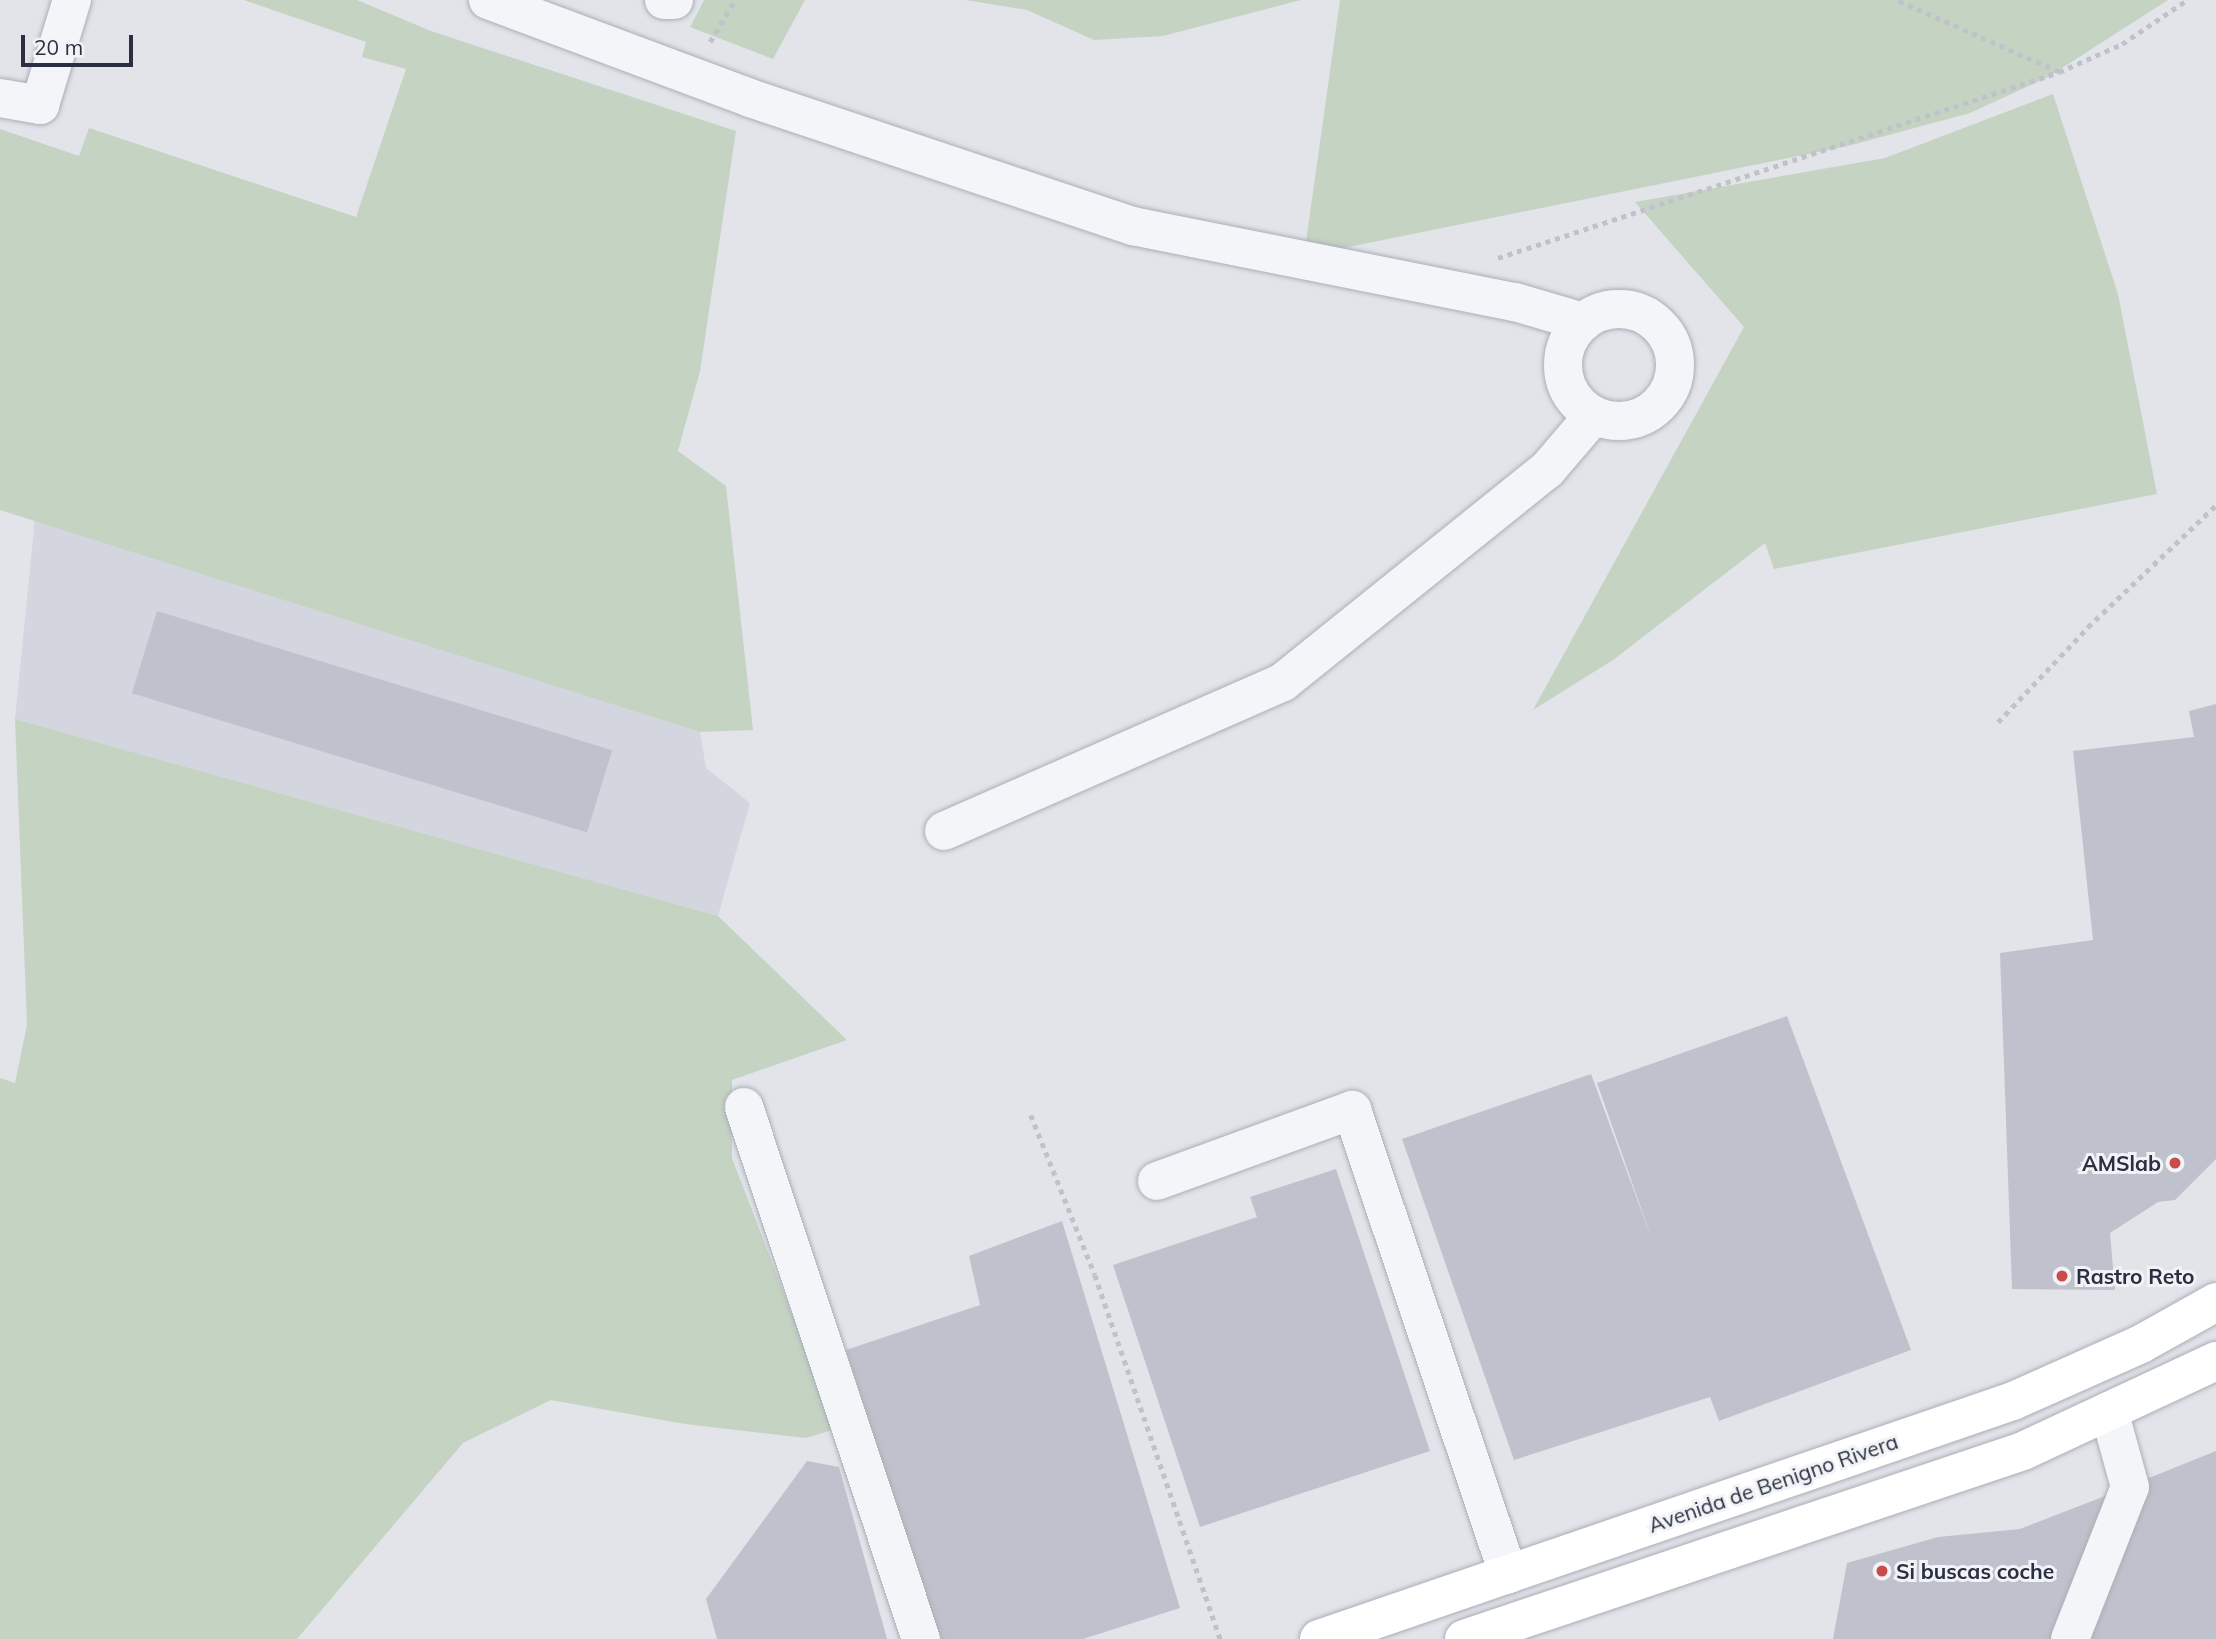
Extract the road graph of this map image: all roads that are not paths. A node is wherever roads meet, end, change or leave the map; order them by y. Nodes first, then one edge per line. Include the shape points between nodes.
1 (72, 0) edge
2 (488, 0) edge
3 (664, 0) edge
4 (674, 0) edge
5 (0, 98) edge
6 (1583, 322) junction
7 (1594, 415) junction
8 (944, 831) dead end
9 (744, 1107) dead end
10 (1157, 1181) dead end
11 (2216, 1302) edge
12 (2216, 1361) edge
13 (2109, 1411) junction
14 (1508, 1574) junction
15 (921, 1639) edge
16 (1319, 1639) edge
17 (1464, 1639) edge
18 (2070, 1639) edge

1 - 5 street via 40,105
2 - 6 street via 750,98 1133,226 1515,302
3 - 4 street
6 - 7 street via 1565,347 1563,371 1570,394
6 - 7 street via 1598,312 1632,310 1661,327 1675,358 1671,383 1658,405 1628,420
7 - 8 street via 1547,470 1283,682
9 - 15 street
10 - 14 street via 1352,1110
11 - 14 main road, Avenida de Benigno Rivera via 2141,1343 2013,1401
12 - 13 main road
13 - 17 main road via 2023,1451
13 - 18 street via 2130,1487
14 - 16 main road, Avenida de Benigno Rivera

